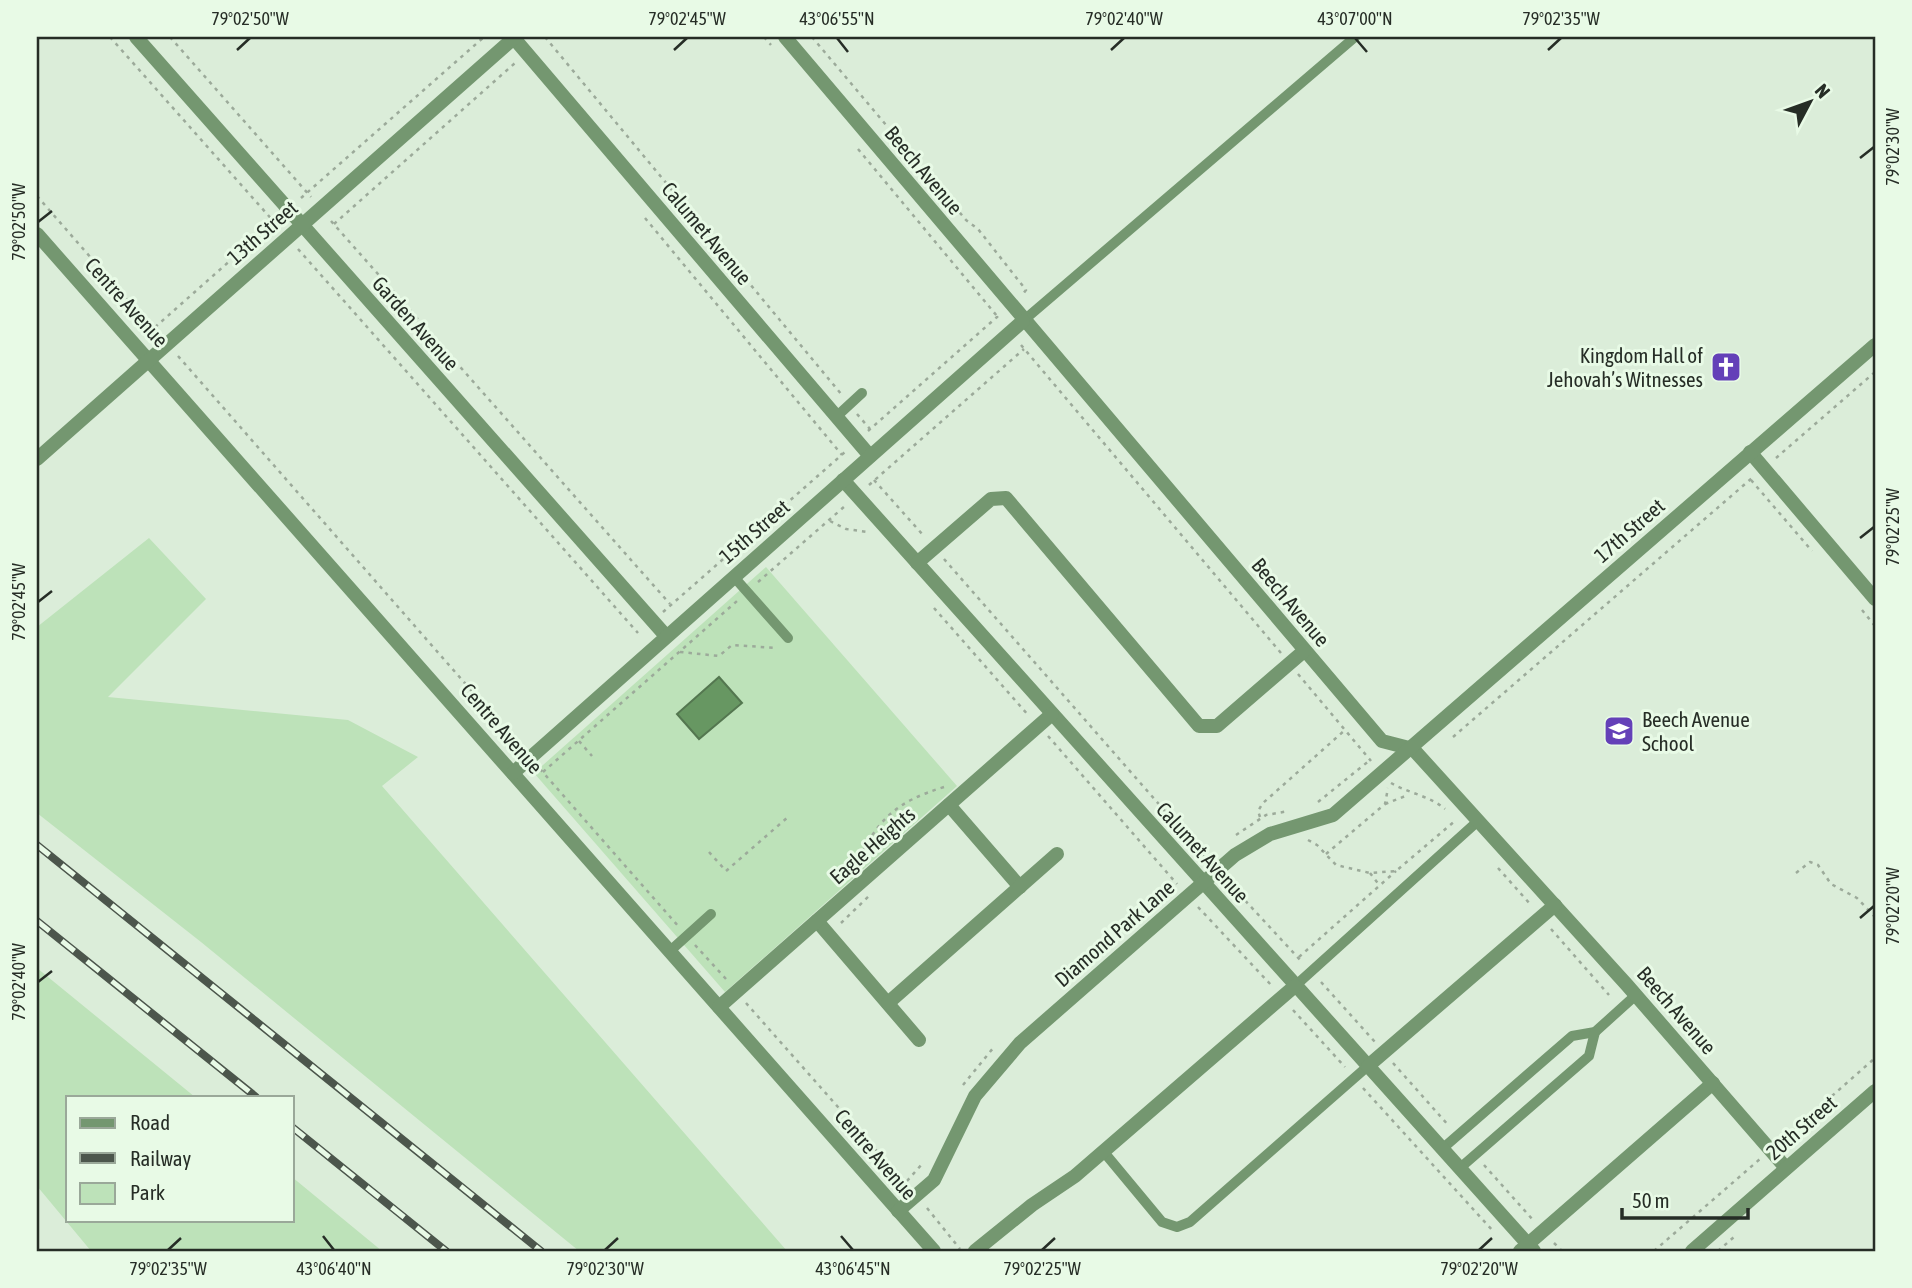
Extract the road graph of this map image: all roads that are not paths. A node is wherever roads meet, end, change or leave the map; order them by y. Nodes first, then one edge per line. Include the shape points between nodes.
1 (136, 37) edge
2 (514, 37) edge
3 (785, 37) edge
4 (1355, 37) edge
5 (302, 226) junction
6 (37, 234) edge
7 (1023, 321) junction
8 (1875, 345) edge
9 (150, 359) junction
10 (863, 393) dead end
11 (836, 417) junction
12 (1750, 452) junction
13 (870, 456) junction
14 (37, 458) edge
15 (843, 480) junction
16 (917, 563) junction
17 (734, 577) junction
18 (1875, 599) edge
19 (666, 636) junction
20 (788, 638) dead end
21 (1304, 651) junction
22 (1052, 714) junction
23 (1413, 749) junction
24 (513, 773) junction
25 (949, 805) junction
26 (1478, 821) junction
27 (1057, 854) dead end
28 (1203, 883) junction
29 (1020, 887) junction
30 (1555, 905) junction
31 (711, 915) dead end
32 (817, 920) junction
33 (670, 950) junction
34 (1295, 986) junction
35 (1636, 995) junction
36 (888, 1003) junction
37 (719, 1007) junction
38 (1595, 1032) junction
39 (919, 1040) dead end
40 (1368, 1066) junction
41 (1713, 1083) junction
42 (1875, 1091) edge
43 (1442, 1149) junction
44 (1103, 1151) junction
45 (1460, 1168) junction
46 (1786, 1168) junction
47 (898, 1211) junction
48 (1527, 1249) edge
49 (934, 1251) edge
50 (975, 1251) edge
51 (1692, 1251) edge

1 - 5 street, Garden Avenue
2 - 5 street, 13th Street
2 - 11 street, Calumet Avenue
3 - 7 street, Beech Avenue
4 - 7 lane
5 - 9 street, 13th Street
5 - 19 street, Garden Avenue
6 - 9 street, Centre Avenue
7 - 13 street, 15th Street
7 - 21 street, Beech Avenue
8 - 12 street, 17th Street
9 - 14 street, 13th Street
9 - 24 street, Centre Avenue
10 - 11 lane
11 - 13 street, Calumet Avenue
12 - 18 street
12 - 23 street, 17th Street
13 - 15 street, 15th Street
15 - 16 street, Calumet Avenue
15 - 17 street, 15th Street
16 - 21 street via 990,499 1006,498 1199,726 1217,726
16 - 22 street, Calumet Avenue
17 - 19 street, 15th Street
17 - 20 lane
19 - 24 street, 15th Street
21 - 23 street, Beech Avenue via 1381,741
22 - 25 street, Eagle Heights
22 - 28 street, Calumet Avenue
23 - 26 street, Beech Avenue
23 - 28 street, Diamond Park Lane via 1333,815 1270,834
24 - 33 street, Centre Avenue
25 - 29 street
25 - 32 street, Eagle Heights
26 - 30 street, Beech Avenue
26 - 34 lane
27 - 29 street
28 - 34 street, Calumet Avenue
28 - 47 street, Diamond Park Lane via 1020,1043 975,1096 934,1180
29 - 36 street
30 - 35 street, Beech Avenue
30 - 40 street
31 - 33 lane
32 - 36 street
32 - 37 street, Eagle Heights
33 - 37 street, Centre Avenue
34 - 40 street, Calumet Avenue
34 - 44 street
35 - 38 lane
35 - 41 street, Beech Avenue
36 - 39 street
37 - 47 street, Centre Avenue
38 - 43 lane via 1572,1036
38 - 45 lane via 1589,1056
40 - 43 street, Calumet Avenue
40 - 44 lane via 1190,1222 1177,1227 1162,1222
41 - 46 street, Beech Avenue
41 - 48 street via 1543,1230
42 - 46 street, 20th Street
43 - 45 street, Calumet Avenue
44 - 50 street
45 - 48 street, Calumet Avenue
46 - 51 street, 20th Street
47 - 49 street, Centre Avenue

